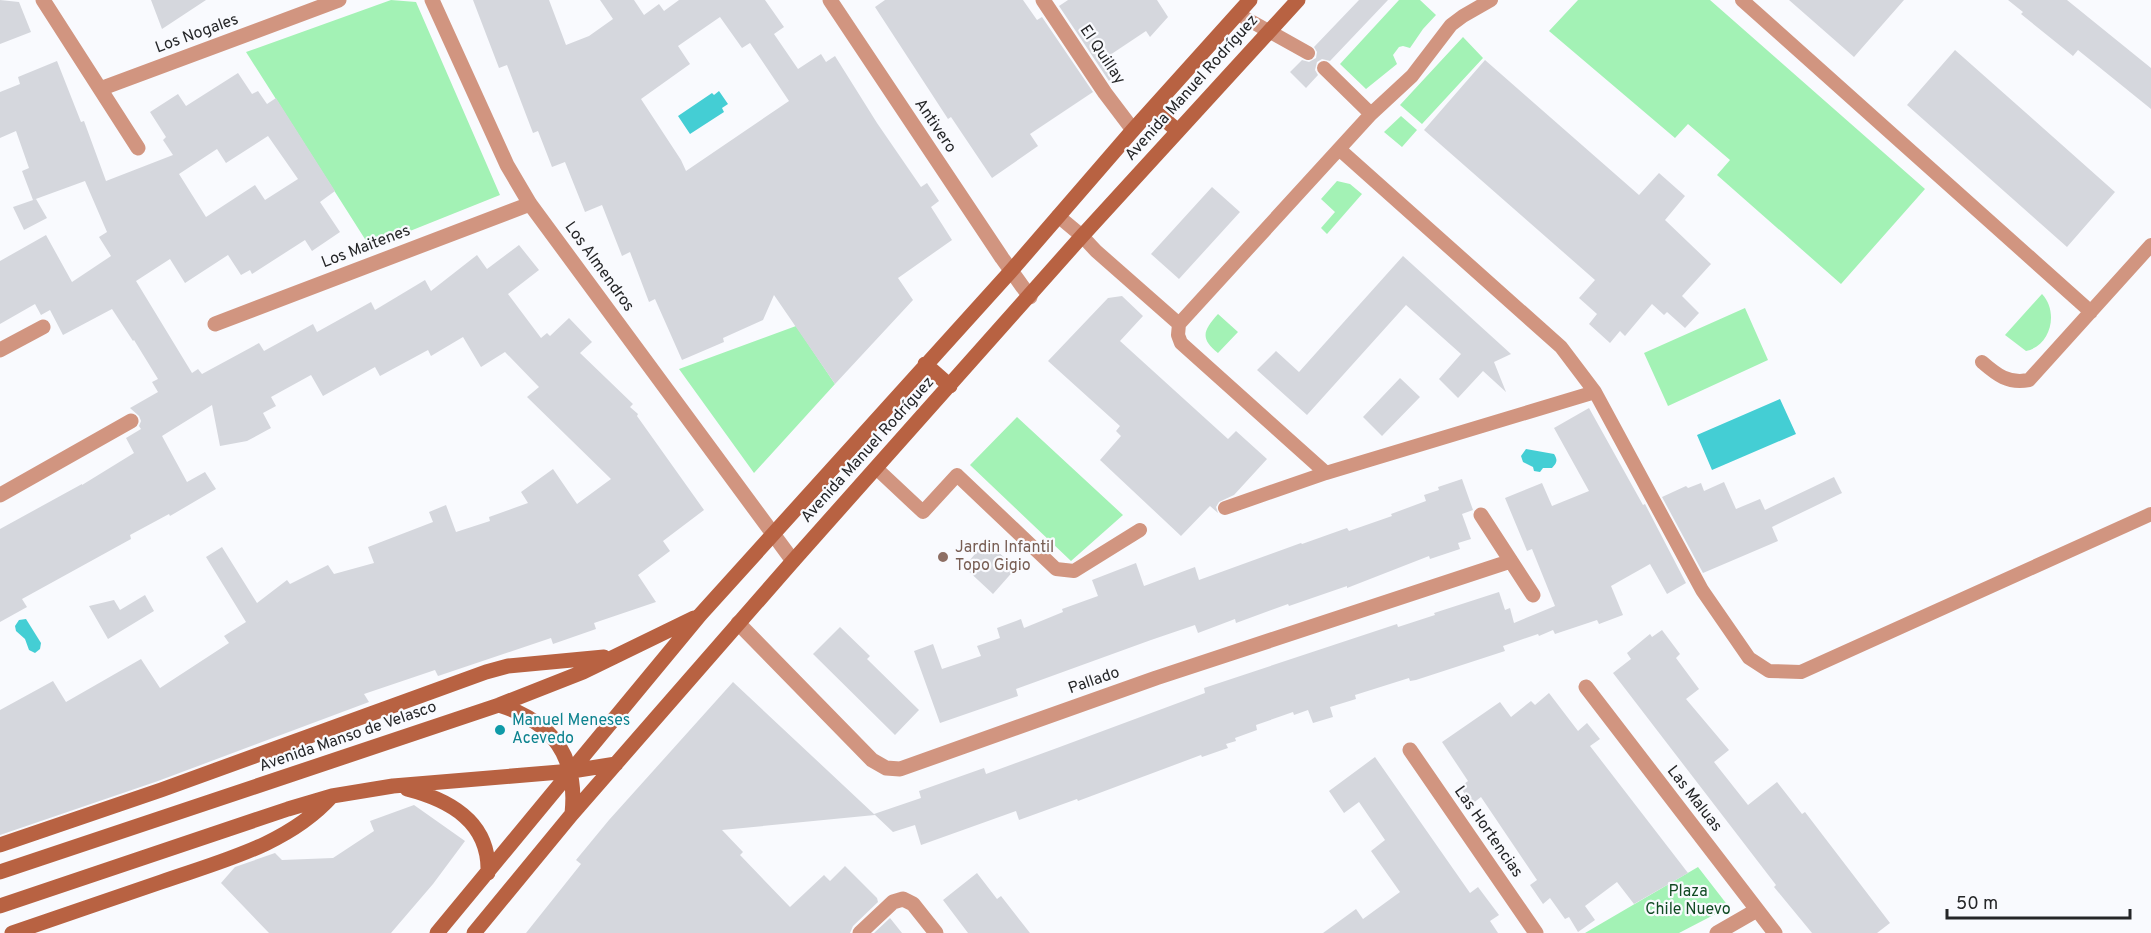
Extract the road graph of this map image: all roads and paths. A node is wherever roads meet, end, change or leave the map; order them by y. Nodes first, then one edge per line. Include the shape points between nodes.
1 (43, 0) edge
2 (339, 0) edge
3 (432, 0) edge
4 (830, 0) edge
5 (1043, 0) edge
6 (1250, 0) edge
7 (1298, 0) edge
8 (1491, 0) edge
9 (1742, 0) edge
10 (1238, 14) junction
11 (1269, 31) junction
12 (1308, 53) dead end
13 (1324, 68) dead end
14 (100, 89) junction
15 (1152, 109) junction
16 (1371, 114) junction
17 (1133, 130) junction
18 (1178, 131) junction
19 (138, 148) dead end
20 (1339, 149) junction
21 (530, 204) junction
22 (1058, 216) junction
23 (1083, 236) junction
24 (2151, 245) edge
25 (1011, 271) junction
26 (1030, 297) junction
27 (2091, 312) junction
28 (215, 324) dead end
29 (1179, 324) junction
30 (43, 327) dead end
31 (0, 350) edge
32 (1982, 362) dead end
33 (925, 364) junction
34 (950, 386) junction
35 (1595, 392) junction
36 (131, 421) dead end
37 (876, 468) junction
38 (1326, 472) junction
39 (0, 495) edge
40 (1225, 508) dead end
41 (2151, 514) edge
42 (1480, 515) dead end
43 (1140, 530) dead end
44 (773, 533) junction
45 (793, 561) junction
46 (1511, 561) junction
47 (1533, 595) dead end
48 (699, 615) junction
49 (738, 623) junction
50 (616, 656) junction
51 (1586, 687) dead end
52 (499, 705) junction
53 (1410, 750) dead end
54 (616, 764) junction
55 (572, 771) junction
56 (393, 786) junction
57 (332, 796) junction
58 (572, 814) junction
59 (0, 846) edge
60 (0, 872) edge
61 (488, 873) junction
62 (0, 906) edge
63 (1757, 910) junction
64 (12, 933) edge
65 (437, 933) edge
66 (474, 933) edge
67 (860, 933) edge
68 (936, 933) edge
69 (1536, 933) edge
70 (1717, 933) edge
71 (1775, 933) edge

1 - 14 street
2 - 14 street, Los Nogales
3 - 21 street, Los Almendros via 507,165
4 - 25 street, Antivero
5 - 17 street, El Quillay
6 - 10 main road, Avenida Manuel Rodríguez
7 - 11 main road, Avenida Manuel Rodríguez
8 - 16 lane via 1451,26 1419,69
9 - 27 lane
10 - 11 lane
10 - 15 main road, Avenida Manuel Rodríguez
11 - 12 lane
11 - 18 main road, Avenida Manuel Rodríguez
13 - 16 lane
14 - 19 street
15 - 17 main road, Avenida Manuel Rodríguez
15 - 18 main road
16 - 20 lane
17 - 22 main road, Avenida Manuel Rodríguez
18 - 23 main road, Avenida Manuel Rodríguez
20 - 29 lane
20 - 35 lane via 1561,346
21 - 28 street, Los Maitenes
21 - 44 street, Los Almendros
22 - 23 lane
22 - 25 main road, Avenida Manuel Rodríguez
23 - 26 main road, Avenida Manuel Rodríguez
23 - 29 lane
24 - 27 lane
25 - 26 street, Antivero
25 - 33 main road, Avenida Manuel Rodríguez
26 - 34 main road, Avenida Manuel Rodríguez
27 - 32 lane via 2029,380 2017,382 1999,377
29 - 38 lane via 1181,343
30 - 31 street
33 - 34 main road
33 - 44 main road, Avenida Manuel Rodríguez
34 - 37 main road, Avenida Manuel Rodríguez
35 - 38 lane
35 - 41 lane via 1702,590 1749,658 1769,671 1801,672
36 - 39 street
37 - 43 lane via 923,512 957,475 1056,569 1074,571
37 - 45 main road, Avenida Manuel Rodríguez
38 - 40 lane
42 - 46 street
44 - 45 street, Los Almendros
44 - 48 main road, Avenida Manuel Rodríguez
45 - 49 main road, Avenida Manuel Rodríguez
46 - 47 street
46 - 49 street, Pallado via 1156,678 900,769 886,768 872,760
48 - 50 main road, Avenida Manso de Velasco
48 - 55 main road, Avenida Manuel Rodríguez
49 - 54 main road, Avenida Manuel Rodríguez
50 - 52 main road, Avenida Manso de Velasco
50 - 59 main road via 508,666 486,672
51 - 63 street, Las Maluas
52 - 55 main road via 529,717 551,734
52 - 60 main road, Avenida Manso de Velasco
53 - 69 street, Las Hortencias
54 - 55 main road
54 - 58 main road, Avenida Manuel Rodríguez
55 - 56 main road
55 - 58 main road
55 - 61 main road, Avenida Manuel Rodríguez
56 - 57 main road
56 - 61 main road via 449,804 465,817 483,840
57 - 62 main road
57 - 64 main road via 291,832 238,855
58 - 66 main road, Avenida Manuel Rodríguez
61 - 65 main road, Avenida Manuel Rodríguez
63 - 70 street
63 - 71 street, Las Maluas
67 - 68 street via 893,902 903,898 913,904

